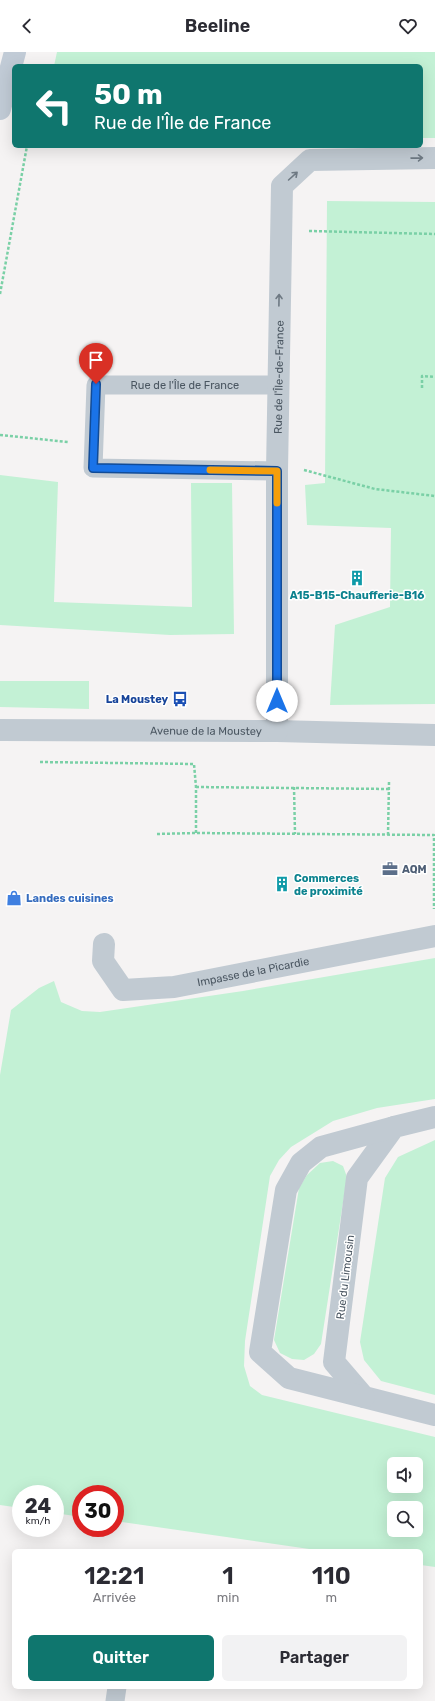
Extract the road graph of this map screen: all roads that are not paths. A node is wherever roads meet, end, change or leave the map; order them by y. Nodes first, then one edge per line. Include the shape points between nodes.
1 (4, 52) edge
2 (15, 52) edge
3 (0, 80) edge
4 (0, 109) edge
5 (435, 158) edge
6 (278, 385) junction
7 (277, 471) junction
8 (0, 730) edge
9 (277, 732) junction
10 (435, 735) edge
11 (434, 936) edge
12 (104, 944) dead end
13 (435, 1117) edge
14 (394, 1127) junction
15 (364, 1397) junction
16 (435, 1415) edge
17 (117, 1689) edge
18 (115, 1701) edge

1 - 3 main road
2 - 4 main road
6 -> 5 street, Rue de l'Île-de-France via 282,186 310,160
6 - 7 street, Rue de l'Île-de-France
6 - 7 lane, Rue de l'Île de France via 96,384 93,468
7 - 9 street, Rue de l'Île-de-France
8 - 9 street, Avenue de la Moustey
9 - 10 street, Avenue de la Moustey
11 - 12 street, Impasse de la Picardie via 174,987 123,990 103,961
13 - 14 street
14 - 15 street, Rue du Limousin via 357,1178 334,1362
14 - 15 street via 321,1147 301,1163 286,1190 260,1352 289,1378
15 - 16 street
17 - 18 lane

